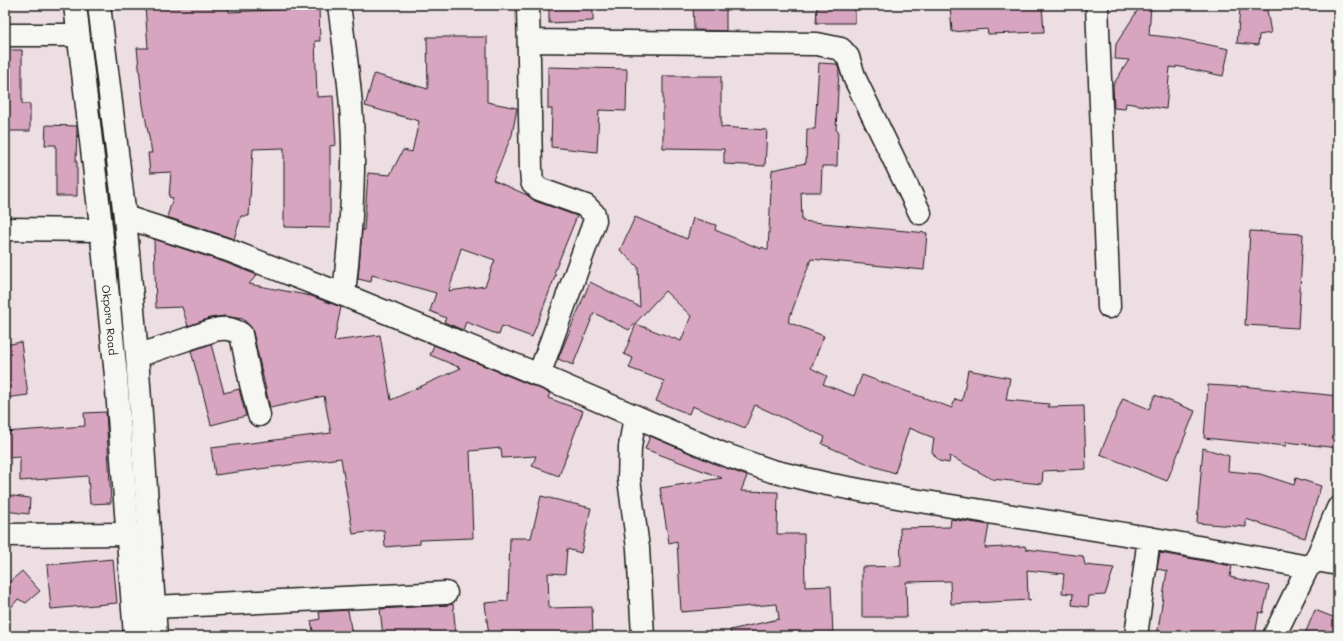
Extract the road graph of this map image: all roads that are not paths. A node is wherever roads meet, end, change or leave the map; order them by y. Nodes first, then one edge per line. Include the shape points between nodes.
1 (75, 5) edge
2 (99, 5) edge
3 (339, 5) edge
4 (528, 5) edge
5 (1097, 5) edge
6 (5, 35) edge
7 (78, 35) junction
8 (529, 41) junction
9 (920, 213) dead end
10 (125, 217) junction
11 (5, 229) edge
12 (101, 230) junction
13 (344, 295) junction
14 (1108, 307) dead end
15 (137, 356) junction
16 (539, 375) junction
17 (260, 415) dead end
18 (635, 416) junction
19 (1338, 508) edge
20 (127, 534) junction
21 (5, 535) edge
22 (1149, 538) junction
23 (1312, 563) junction
24 (1338, 564) edge
25 (446, 592) dead end
26 (154, 607) junction
27 (135, 636) edge
28 (156, 636) edge
29 (643, 636) edge
30 (1136, 636) edge
31 (1274, 636) edge

1 - 7 street, Okporo Road
2 - 10 street
3 - 13 street via 353,146 351,216
4 - 8 street
5 - 14 street
6 - 7 street
7 - 12 street, Okporo Road
8 - 9 street via 818,44 841,49 848,57 855,80
8 - 16 street via 532,182 539,189 586,206 594,214 595,220
10 - 13 street via 228,250
10 - 15 street
11 - 12 street
12 - 20 street, Okporo Road via 116,376
13 - 16 street
15 - 17 street via 214,330 233,329 241,334
15 - 26 street
16 - 18 street
18 - 22 street via 723,454 772,471 908,500
18 - 29 street via 630,447 629,479 638,548
19 - 23 street
20 - 21 street
20 - 27 street, Okporo Road
22 - 23 street
22 - 30 street
23 - 24 street
23 - 31 street
25 - 26 street
26 - 28 street

